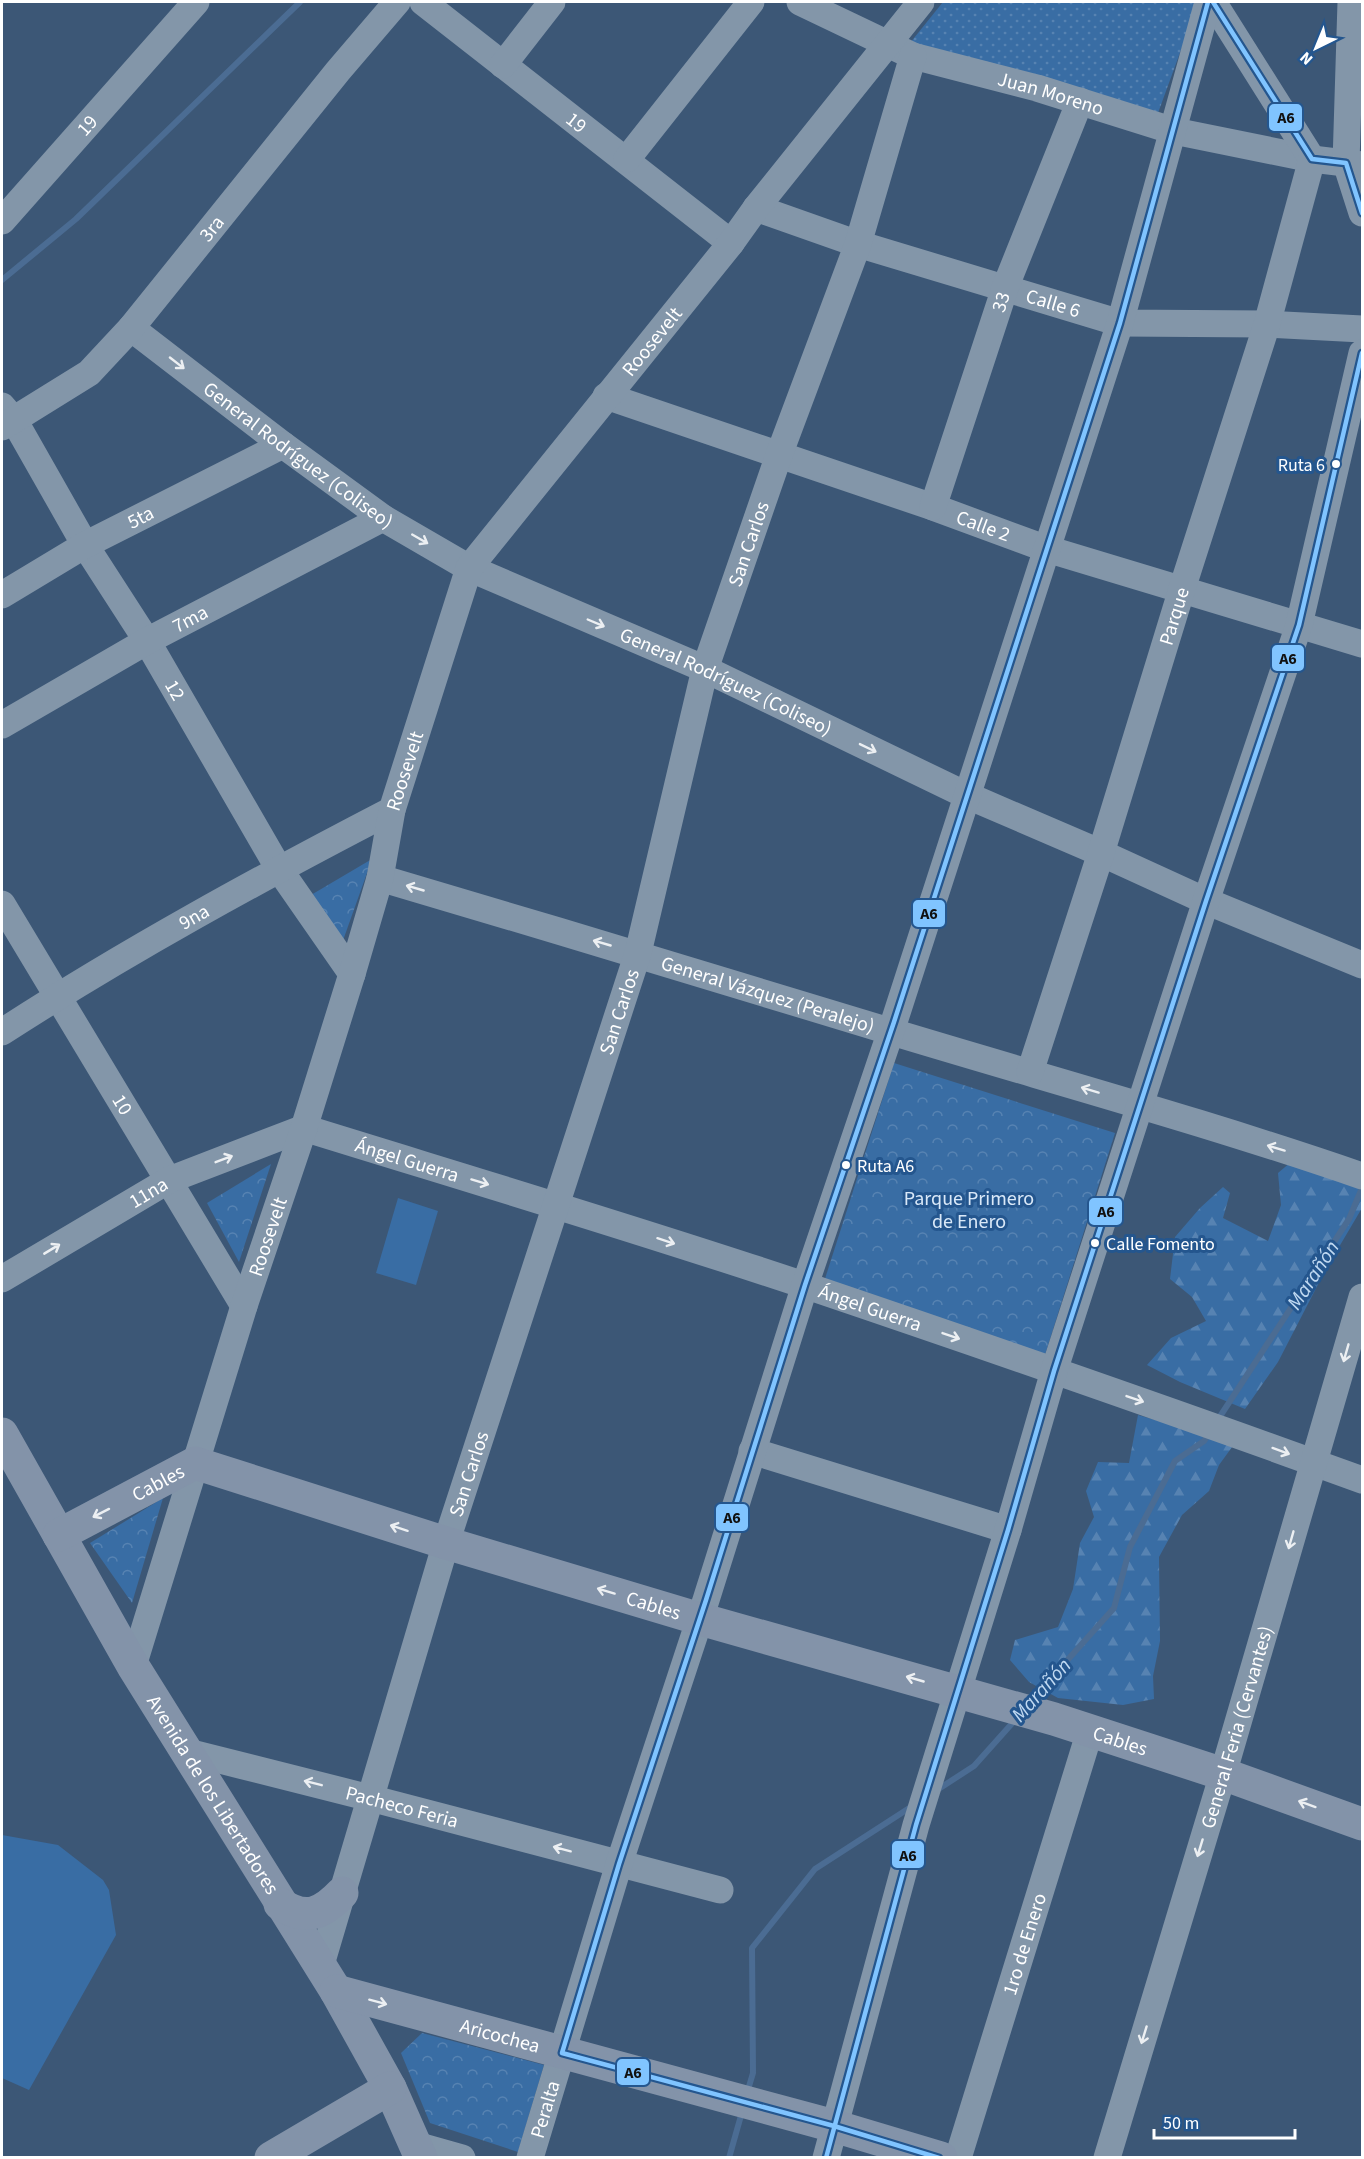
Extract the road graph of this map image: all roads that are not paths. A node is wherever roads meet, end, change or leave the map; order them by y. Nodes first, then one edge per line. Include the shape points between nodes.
1 (196, 2) edge
2 (397, 2) edge
3 (423, 2) edge
4 (552, 2) edge
5 (751, 2) edge
6 (800, 2) edge
7 (921, 2) edge
8 (1211, 2) edge
9 (1351, 2) edge
10 (887, 43) junction
11 (913, 56) junction
12 (503, 65) junction
13 (1080, 101) junction
14 (1174, 131) junction
15 (627, 159) junction
16 (1312, 159) junction
17 (1354, 164) edge
18 (756, 208) junction
19 (1362, 213) edge
20 (2, 221) edge
21 (731, 243) junction
22 (858, 244) junction
23 (1005, 288) junction
24 (1120, 323) junction
25 (1267, 324) junction
26 (131, 328) junction
27 (1362, 329) edge
28 (1362, 353) edge
29 (606, 396) junction
30 (6, 418) edge
31 (283, 445) junction
32 (779, 455) junction
33 (933, 507) junction
34 (382, 518) junction
35 (85, 545) junction
36 (1047, 549) junction
37 (469, 568) junction
38 (1182, 589) junction
39 (2, 595) edge
40 (1299, 625) junction
41 (147, 641) junction
42 (1362, 644) edge
43 (705, 669) junction
44 (2, 725) edge
45 (966, 795) junction
46 (392, 810) junction
47 (1101, 853) junction
48 (279, 868) junction
49 (380, 878) junction
50 (1206, 902) junction
51 (2, 904) edge
52 (638, 953) junction
53 (1362, 965) edge
54 (352, 974) junction
55 (58, 996) junction
56 (891, 1031) junction
57 (2, 1032) edge
58 (1030, 1072) junction
59 (1141, 1106) junction
60 (304, 1128) junction
61 (1362, 1176) edge
62 (169, 1180) junction
63 (556, 1206) junction
64 (2, 1279) edge
65 (805, 1285) junction
66 (1362, 1297) edge
67 (244, 1306) junction
68 (1054, 1371) junction
69 (2, 1434) edge
70 (752, 1451) junction
71 (1314, 1462) junction
72 (195, 1463) junction
73 (1362, 1480) edge
74 (1008, 1530) junction
75 (59, 1535) junction
76 (446, 1543) junction
77 (700, 1619) junction
78 (133, 1666) junction
79 (958, 1690) junction
80 (1090, 1731) junction
81 (184, 1751) junction
82 (1223, 1774) junction
83 (370, 1798) junction
84 (1362, 1824) edge
85 (619, 1864) junction
86 (720, 1890) dead end
87 (342, 1893) junction
88 (280, 1904) junction
89 (328, 1979) junction
90 (420, 2014) junction
91 (562, 2053) junction
92 (386, 2080) junction
93 (834, 2126) junction
94 (419, 2151) edge
95 (271, 2157) edge
96 (462, 2157) edge
97 (530, 2157) edge
98 (826, 2157) edge
99 (941, 2157) edge
100 (958, 2157) edge
101 (1107, 2157) edge

1 - 20 street, 19
2 - 26 street, 3ra
3 - 12 street, 19
4 - 12 street
5 - 15 street
6 - 10 street, Juan Moreno
7 - 10 street, Roosevelt
8 - 14 street, Peralta
8 - 16 street
9 - 17 street
10 - 11 street, Juan Moreno
10 - 18 street, Roosevelt
11 - 13 street, Juan Moreno
11 - 22 street, San Carlos
12 - 15 street, 19
13 - 14 street, Juan Moreno
13 - 23 street, 33
14 - 16 street, Juan Moreno
14 - 24 street, Peralta
15 - 21 street, 19
16 - 17 street, Juan Moreno
16 - 25 street, Parque
17 - 19 street
18 - 21 street, Roosevelt
18 - 22 street, Calle 6
21 - 29 street, Roosevelt
22 - 23 street, Calle 6
22 - 32 street, San Carlos
23 - 24 street, Calle 6
23 - 33 street, 33
24 - 25 street, Calle 6
24 - 36 street, Peralta
25 - 27 street, Calle 6
25 - 38 street, Parque
26 - 30 street, 3ra via 89,373
26 -> 31 street, General Rodríguez (Coliseo)
28 - 40 street
29 - 32 street, Calle 2
29 - 37 street, Roosevelt
30 - 35 street, 12
31 - 34 street, General Rodríguez (Coliseo)
31 - 35 street, 5ta
32 - 33 street, Calle 2
32 - 43 street, San Carlos
33 - 36 street, Calle 2
34 -> 37 street, General Rodríguez (Coliseo)
34 - 41 street, 7ma
35 - 39 street, 5ta
35 - 41 street, 12
36 - 38 street, Calle 2
36 - 45 street, Peralta
37 -> 43 street, General Rodríguez (Coliseo)
37 - 46 street, Roosevelt
38 - 40 street, Calle 2
38 - 47 street, Parque
40 - 42 street, Calle 2
40 - 50 street
41 - 44 street, 7ma
41 - 48 street, 12
43 -> 45 street, General Rodríguez (Coliseo)
43 - 52 street, San Carlos
45 - 47 street, General Rodríguez (Coliseo)
45 - 56 street, Peralta
46 - 48 street, 9na
46 - 49 street, Roosevelt
47 - 50 street, General Rodríguez (Coliseo)
47 - 58 street, Parque
48 - 54 street, 12
48 - 55 street, 9na
52 -> 49 street, General Vázquez (Peralejo)
49 - 54 street, Roosevelt
50 - 53 street, General Rodríguez (Coliseo)
50 - 59 street
51 - 55 street, 10
52 - 56 street, General Vázquez (Peralejo)
52 - 63 street, San Carlos
54 - 60 street, Roosevelt
55 - 57 street, 9na
55 - 62 street, 10
56 - 58 street, General Vázquez (Peralejo)
56 - 65 street, Peralta
59 -> 58 street, General Vázquez (Peralejo)
61 -> 59 street, General Vázquez (Peralejo)
59 - 68 street
62 -> 60 street, 11na
60 -> 63 street, Ángel Guerra
60 - 67 street, Roosevelt
64 -> 62 street, 11na
62 - 67 street, 10
63 -> 65 street, Ángel Guerra
63 - 76 street, San Carlos
65 -> 68 street, Ángel Guerra
65 - 70 street, Peralta
66 -> 71 street, General Feria (Cervantes)
67 - 72 street, Roosevelt
68 -> 71 street, Ángel Guerra
68 - 74 street
69 - 75 main road, Avenida de los Libertadores
70 - 74 street
70 - 77 street, Peralta
71 - 73 street, Ángel Guerra
71 -> 82 street, General Feria (Cervantes)
72 -> 75 main road, Cables
76 -> 72 main road, Cables
72 - 78 street, Roosevelt
74 - 79 street
75 - 78 main road, Avenida de los Libertadores
77 -> 76 main road, Cables
76 - 83 street, San Carlos
79 -> 77 main road, Cables
77 - 85 street, Peralta
78 - 81 main road, Avenida de los Libertadores
79 - 80 main road, Cables
79 - 93 street via 917,1823
80 - 82 main road, Cables
80 - 100 street, 1ro de Enero
83 -> 81 street, Pacheco Feria
81 - 88 main road, Avenida de los Libertadores
84 -> 82 main road, Cables
82 -> 101 street, General Feria (Cervantes)
85 -> 83 street, Pacheco Feria
83 - 87 street, San Carlos
85 - 86 street, Pacheco Feria
85 - 91 street, Peralta
87 - 88 main road via 325,1909 309,1914 294,1913
87 - 89 street, San Carlos
88 - 89 main road, Avenida de los Libertadores
89 -> 90 main road, Aricochea
89 - 92 main road, Avenida de los Libertadores
90 - 91 main road, Aricochea
90 - 92 main road via 388,2030 381,2038
91 - 93 main road, Aricochea
91 - 97 street, Peralta
92 - 94 main road, Avenida de los Libertadores
92 - 95 main road
93 - 98 street
93 - 99 main road, Aricochea
94 - 96 street

